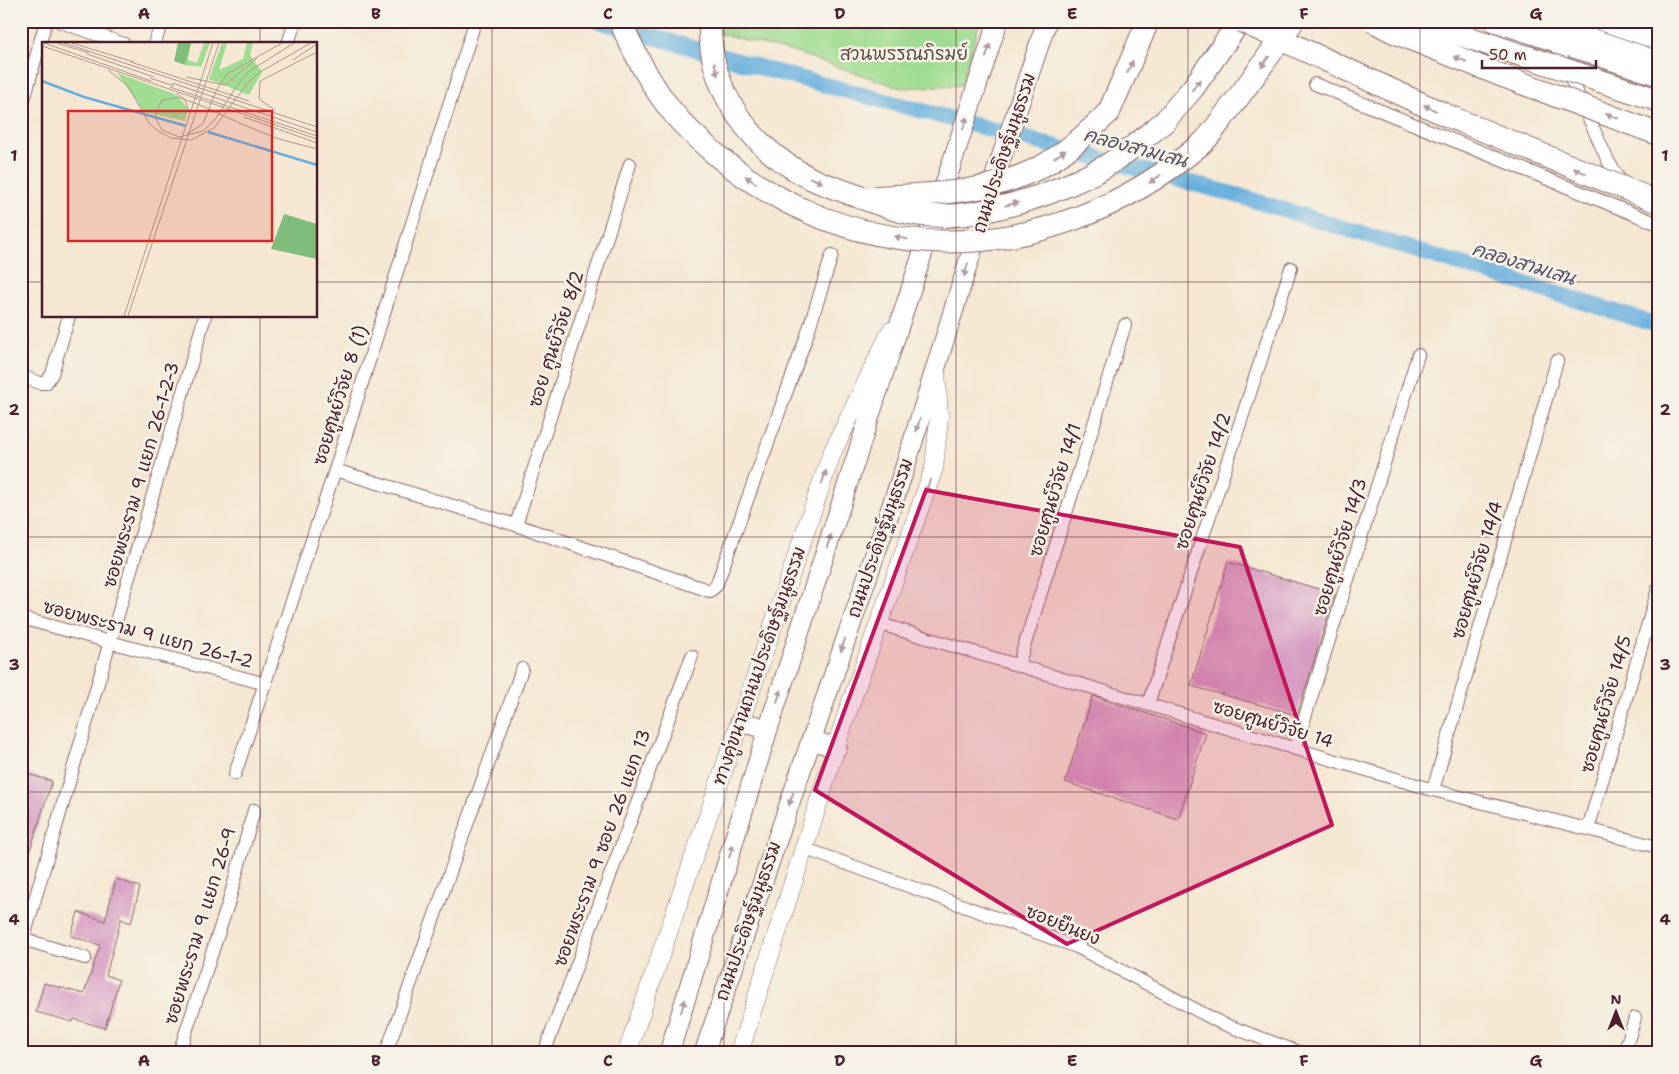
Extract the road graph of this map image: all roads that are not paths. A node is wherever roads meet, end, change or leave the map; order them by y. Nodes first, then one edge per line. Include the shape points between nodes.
1 (46, 21) edge
2 (58, 21) edge
3 (163, 21) edge
4 (295, 21) edge
5 (620, 21) edge
6 (710, 21) edge
7 (998, 21) edge
8 (1047, 21) edge
9 (1148, 21) edge
10 (1240, 21) edge
11 (1293, 21) edge
12 (1373, 21) edge
13 (1418, 21) edge
14 (1492, 21) edge
15 (1540, 21) edge
16 (1602, 21) edge
17 (474, 25) dead end
18 (1658, 40) edge
19 (118, 42) edge
20 (155, 42) edge
21 (289, 42) edge
22 (1555, 43) junction
23 (1658, 61) edge
24 (1658, 76) edge
25 (1315, 84) dead end
26 (1658, 100) edge
27 (21, 110) edge
28 (1658, 134) edge
29 (630, 164) dead end
30 (862, 198) junction
31 (1658, 202) edge
32 (1658, 224) edge
33 (832, 255) dead end
34 (1291, 268) dead end
35 (911, 288) junction
36 (69, 318) edge
37 (204, 318) edge
38 (1125, 325) dead end
39 (1418, 355) dead end
40 (1557, 361) dead end
41 (935, 369) junction
42 (21, 376) edge
43 (335, 470) junction
44 (516, 525) junction
45 (1658, 589) edge
46 (21, 618) edge
47 (880, 624) junction
48 (110, 643) junction
49 (692, 656) dead end
50 (1018, 666) junction
51 (522, 669) dead end
52 (266, 684) junction
53 (1148, 704) junction
54 (740, 722) junction
55 (768, 729) junction
56 (811, 740) junction
57 (837, 748) junction
58 (1295, 749) junction
59 (235, 774) dead end
60 (1433, 790) junction
61 (254, 810) dead end
62 (1588, 829) junction
63 (1658, 847) edge
64 (803, 848) junction
65 (22, 943) edge
66 (85, 958) dead end
67 (1635, 1018) dead end
68 (179, 1053) edge
69 (386, 1053) edge
70 (544, 1053) edge
71 (627, 1053) edge
72 (669, 1053) edge
73 (704, 1053) edge
74 (739, 1053) edge
75 (1301, 1053) edge
76 (1624, 1053) edge

1 - 27 street
2 - 19 street
3 - 20 street
4 - 21 street
11 -> 5 highway, bridge via 1203,143 1143,188 1058,225 1012,237 966,243 910,240 844,227 780,199 736,170 690,132 662,98 637,58
6 -> 30 highway via 718,77 746,130 774,156 812,179
35 -> 7 main road, ถนนประดิษฐ์มนูธรรม
8 -> 41 main road, ถนนประดิษฐ์มนูธรรม
30 -> 9 highway, bridge via 958,192 1000,182 1044,166 1077,142 1109,112
30 -> 10 highway, bridge via 909,213 966,215 1035,198 1070,183 1105,166 1164,122 1193,88
31 -> 10 highway, bridge via 1448,116
28 -> 12 highway, bridge via 1503,76
13 - 26 highway, bridge
14 - 22 main road
15 - 23 main road
16 - 18 main road
17 - 43 street, ซอยศูนย์วิจัย 8 (1)
22 - 24 main road
22 - 32 street via 1608,161 1628,194
25 - 32 street
29 - 44 street, ซอย ศูนย์วิจัย 8/2
33 - 44 street via 802,347 713,590
34 - 53 street, ซอยศูนย์วิจัย 14/2
54 -> 35 street, ทางคู่ขนานถนนประดิษฐ์มนูธรรม via 832,453
55 -> 35 main road, ถนนประดิษฐ์มนูธรรม
36 - 42 street via 52,374 46,382
37 - 48 street, ซอยพระราม 9 แยก 26-1-2-3
38 - 50 street, ซอยศูนย์วิจัย 14/1
39 - 58 street, ซอยศูนย์วิจัย 14/3
40 - 60 street, ซอยศูนย์วิจัย 14/4
41 -> 47 street via 939,417 934,468
41 -> 56 main road, ถนนประดิษฐ์มนูธรรม via 905,468
43 - 44 street
43 - 52 street, ซอยศูนย์วิจัย 8 (1)
45 - 62 street, ซอยศูนย์วิจัย 14/5
46 - 48 street, ซอยพระราม 9 แยก 26-1-2
47 - 50 street, ซอยศูนย์วิจัย 14
47 - 57 street
48 - 52 street, ซอยพระราม 9 แยก 26-1-2
48 - 65 street, ซอยพระราม 9 แยก 26-1-2-3
49 - 70 street, ซอยพระราม 9 ซอย 26 แยก 13
50 - 53 street, ซอยศูนย์วิจัย 14
51 - 69 street
52 - 59 street, ซอยศูนย์วิจัย 8 (1)
53 - 58 street, ซอยศูนย์วิจัย 14
54 - 55 main road
54 - 71 street, ทางคู่ขนานถนนประดิษฐ์มนูธรรม
72 -> 55 main road, ถนนประดิษฐ์มนูธรรม
56 - 57 main road
56 -> 73 main road, ถนนประดิษฐ์มนูธรรม
57 - 64 street
58 - 60 street, ซอยศูนย์วิจัย 14
60 - 62 street, ซอยศูนย์วิจัย 14
61 - 68 street, ซอยพระราม 9 แยก 26-9 via 229,901
62 - 63 street, ซอยศูนย์วิจัย 14
64 - 74 street
64 - 75 street, ซอยยืนยง via 1077,947 1221,1023
65 - 66 street
67 - 76 street

